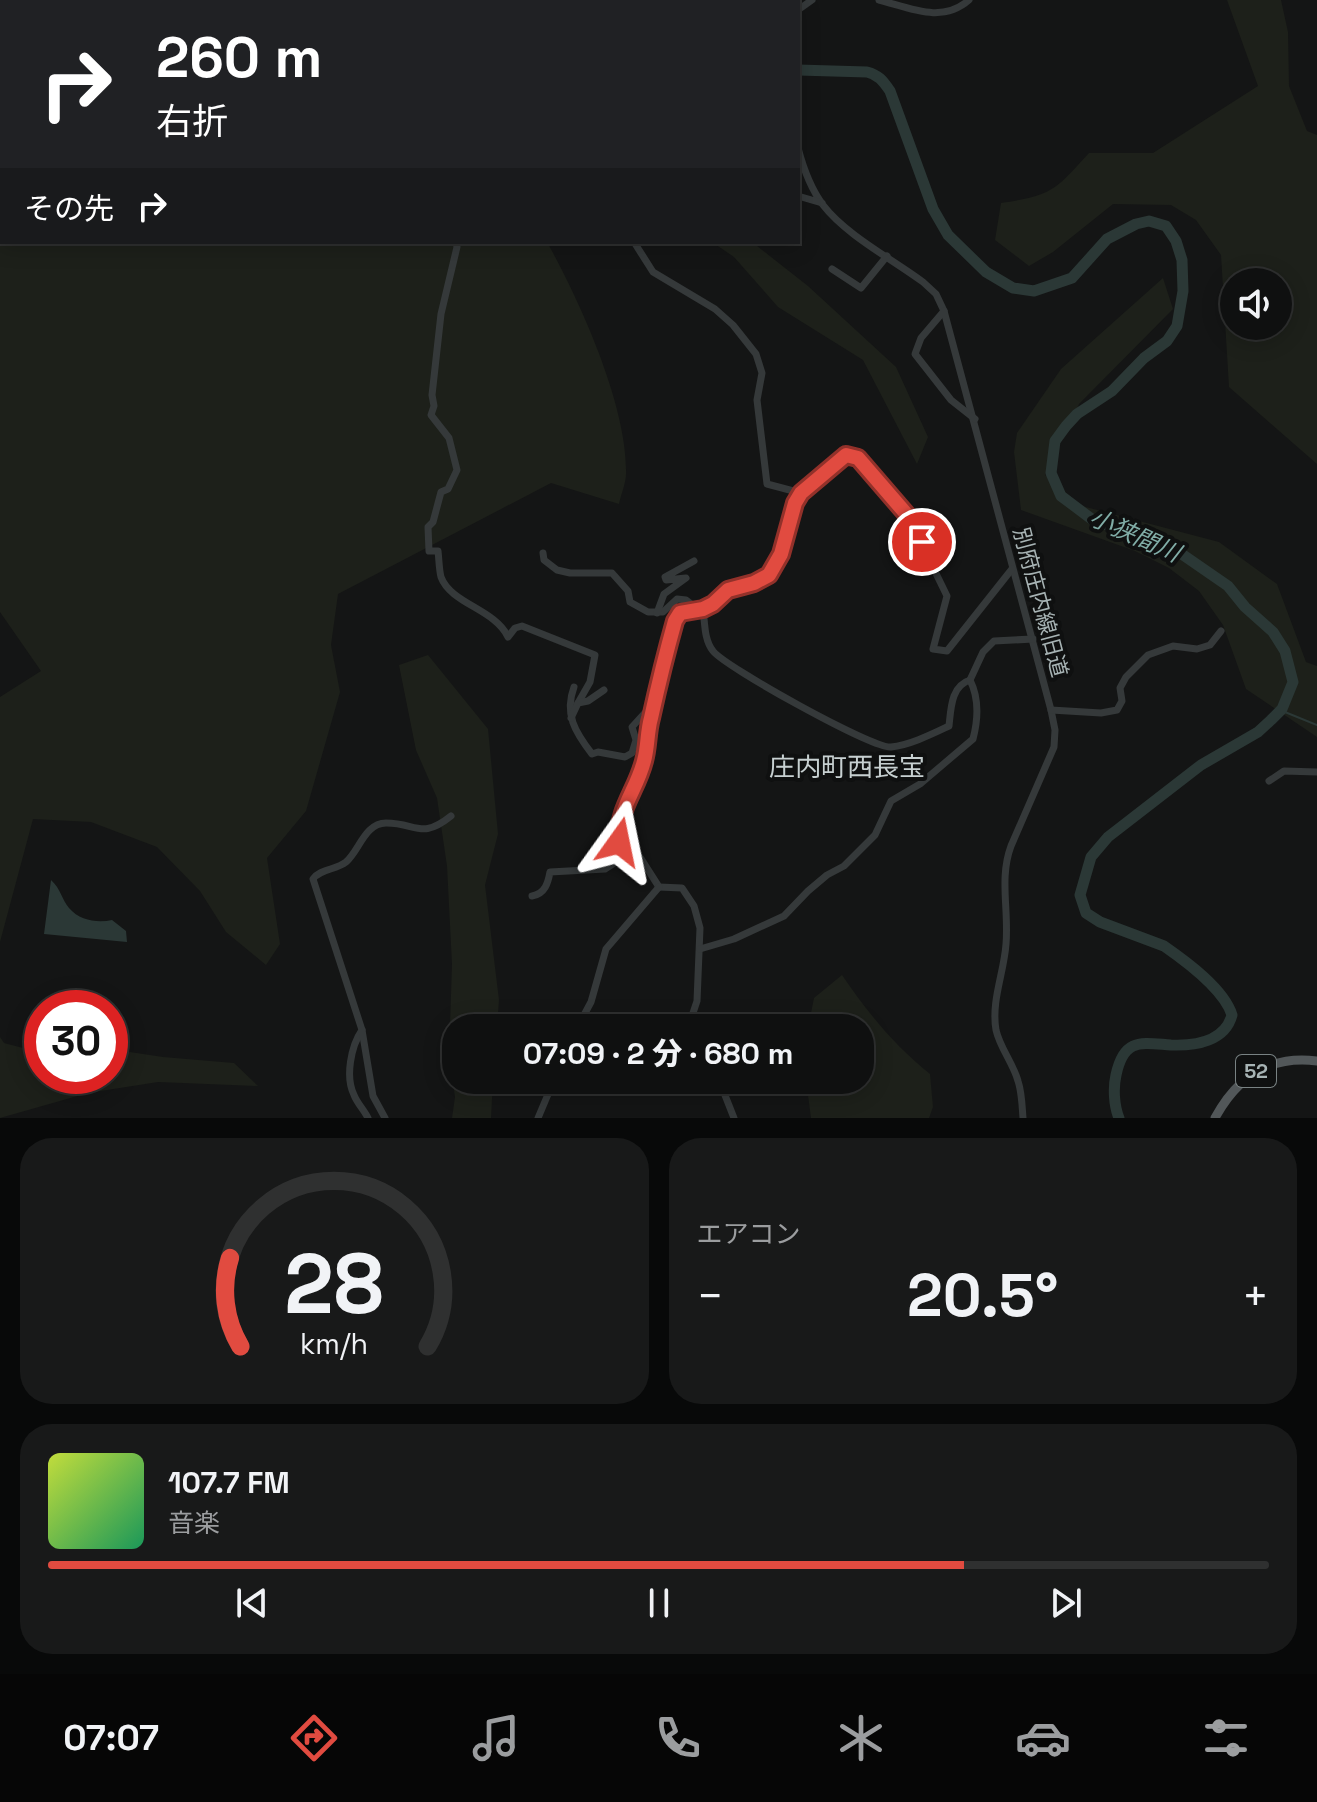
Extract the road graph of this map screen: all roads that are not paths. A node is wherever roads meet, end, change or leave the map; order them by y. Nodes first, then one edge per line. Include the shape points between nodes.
1 (879, 0) edge
2 (969, 0) edge
3 (800, 155) edge
4 (800, 197) edge
5 (822, 203) junction
6 (456, 244) edge
7 (635, 244) edge
8 (887, 256) junction
9 (832, 269) dead end
10 (944, 311) junction
11 (975, 419) junction
12 (801, 493) junction
13 (543, 553) dead end
14 (694, 561) dead end
15 (1012, 569) junction
16 (701, 610) junction
17 (657, 613) junction
18 (1221, 631) dead end
19 (1033, 639) junction
20 (970, 680) junction
21 (574, 687) dead end
22 (604, 690) dead end
23 (657, 699) junction
24 (578, 703) junction
25 (1051, 710) junction
26 (571, 718) junction
27 (1317, 772) edge
28 (1269, 781) dead end
29 (626, 808) junction
30 (451, 816) dead end
31 (659, 887) junction
32 (532, 896) dead end
33 (700, 949) junction
34 (585, 1014) edge
35 (693, 1014) edge
36 (362, 1030) junction
37 (1317, 1061) edge
38 (548, 1094) edge
39 (725, 1094) edge
40 (1022, 1117) edge
41 (368, 1118) edge
42 (385, 1118) edge
43 (538, 1118) edge
44 (734, 1118) edge
45 (1215, 1118) edge

1 - 2 street via 939,14
3 - 5 street, 別府庄内線旧道
4 - 5 street
5 - 8 street, 別府庄内線旧道
6 - 24 street via 441,314 431,415 449,438 457,470 441,492 428,527 429,551 438,551 442,579 504,628 508,637 522,626 595,655 590,682
7 - 12 street via 653,272 715,309 756,354 762,373 757,400 767,484
8 - 9 street via 861,288
8 - 10 street, 別府庄内線旧道 via 936,294
10 - 11 street, 別府庄内線旧道
10 - 11 street via 915,354 951,400
11 - 15 street, 別府庄内線旧道
12 - 15 street via 846,455 858,458 881,483 908,516 947,596 933,649 947,651
12 - 16 street via 769,575 728,590
13 - 17 street via 557,570 612,573 628,591 630,602
14 - 17 street via 665,577 686,578 664,594
15 - 19 street, 別府庄内線旧道
16 - 17 street via 677,599
16 - 20 street via 713,652 820,716 883,746 949,726 955,691
16 - 23 street via 680,613 675,621
18 - 25 street via 1210,645 1173,646 1148,655 1126,677 1117,710
19 - 20 street via 994,641
19 - 25 street, 別府庄内線旧道
20 - 33 street via 977,714 973,739 891,801 875,835 784,916
21 - 26 street via 568,707
22 - 24 street
23 - 26 street via 632,727 635,746 625,757 592,754
23 - 29 street via 645,759
24 - 26 street
25 - 40 street, 別府庄内線旧道 via 1054,747 1005,861 1003,879 1008,922 995,1016 1018,1080
27 - 28 street via 1284,771
29 - 31 street via 631,843
29 - 32 street via 618,820 622,858 605,869 550,872 548,884
30 - 36 street via 421,831 384,823 375,827 345,863 313,879
31 - 33 street via 682,888 700,928
31 - 34 street via 606,949
33 - 35 street
36 - 41 street via 352,1054 351,1083
36 - 42 street via 373,1096
37 - 45 main road, 52 via 1290,1060 1252,1073 1234,1088
38 - 43 street
39 - 44 street

